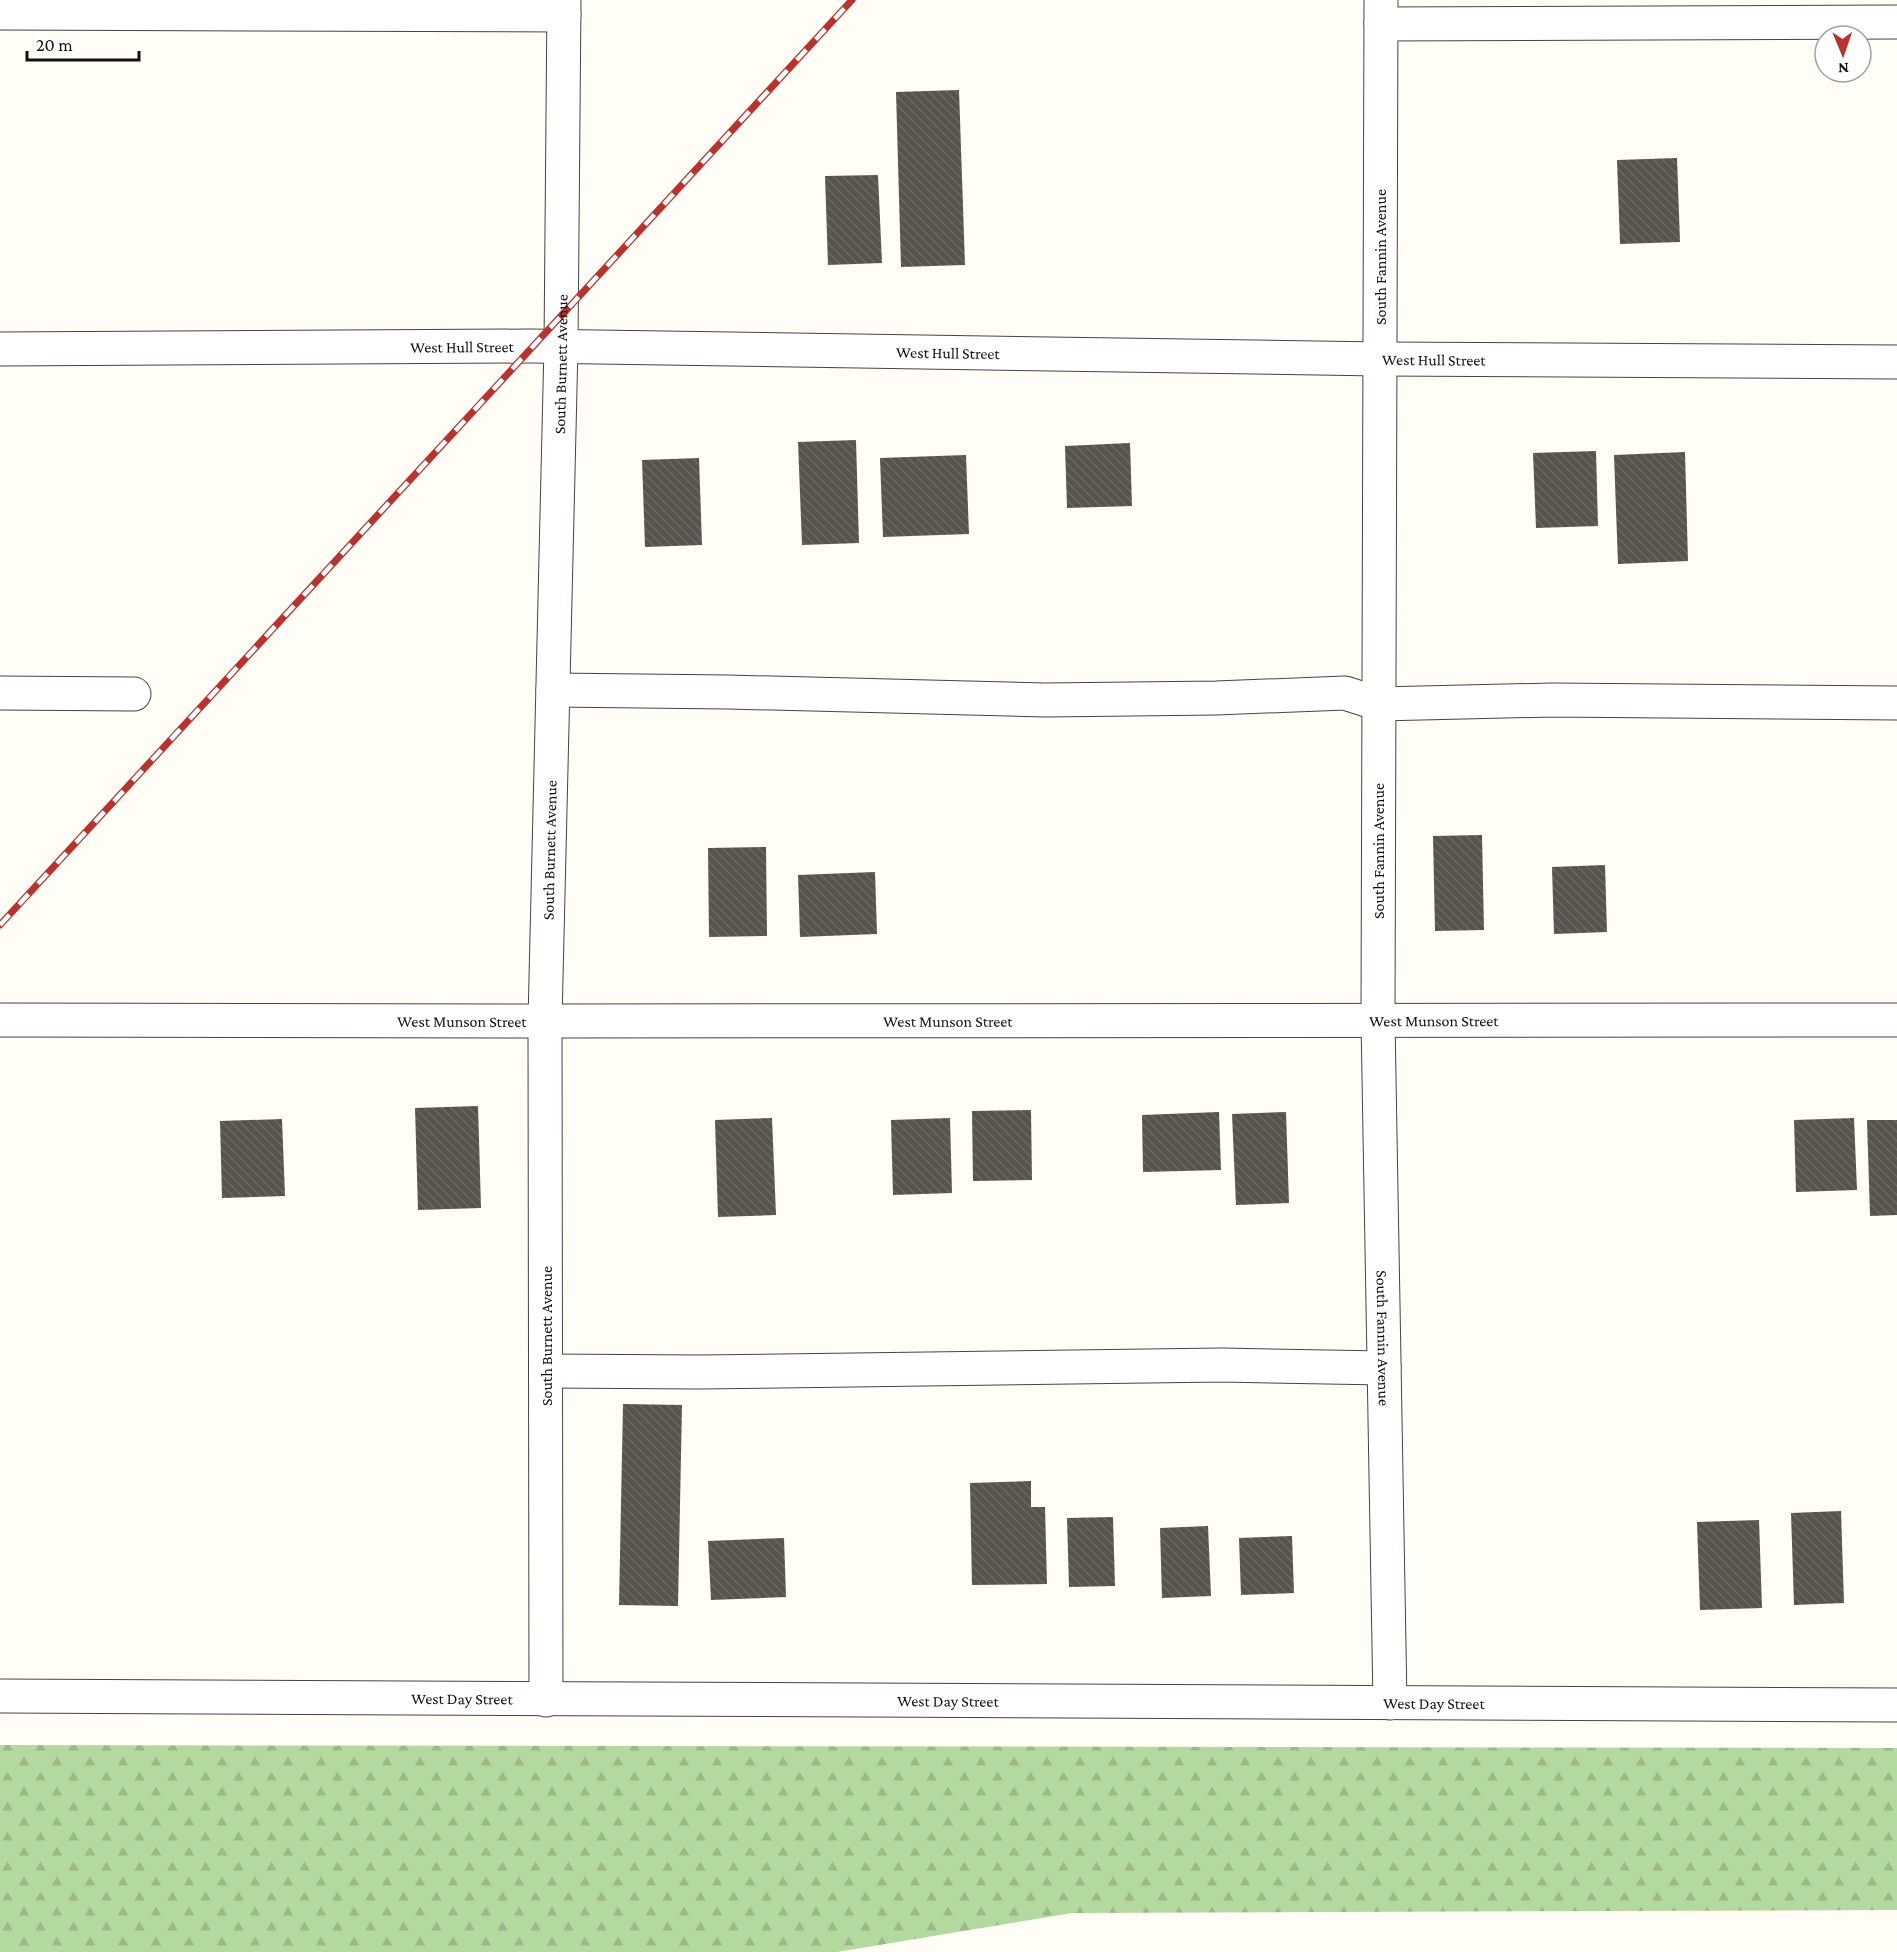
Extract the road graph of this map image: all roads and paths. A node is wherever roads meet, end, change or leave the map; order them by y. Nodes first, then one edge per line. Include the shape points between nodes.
1 (564, 8) edge
2 (1686, 11) edge
3 (1381, 12) edge
4 (0, 13) edge
5 (1897, 22) edge
6 (561, 346) junction
7 (0, 349) edge
8 (1380, 359) junction
9 (1897, 362) edge
10 (553, 690) junction
11 (0, 693) edge
12 (134, 693) dead end
13 (1897, 703) edge
14 (1379, 704) junction
15 (0, 1020) edge
16 (1377, 1020) junction
17 (1897, 1020) edge
18 (545, 1021) junction
19 (1384, 1368) junction
20 (546, 1371) junction
21 (0, 1696) edge
22 (546, 1700) junction
23 (1390, 1703) junction
24 (1897, 1705) edge

1 - 4 street
1 - 6 street, South Burnett Avenue
2 - 3 street
2 - 5 street
3 - 8 street, South Fannin Avenue
6 - 7 street, West Hull Street
6 - 8 street, West Hull Street
6 - 10 street, South Burnett Avenue
8 - 9 street, West Hull Street
8 - 14 street, South Fannin Avenue
10 - 14 street via 1046,700 1345,693
10 - 18 street, South Burnett Avenue
11 - 12 street
13 - 14 street via 1552,700
14 - 16 street, South Fannin Avenue
15 - 18 street, West Munson Street
16 - 17 street, West Munson Street
16 - 18 street, West Munson Street
16 - 19 street, South Fannin Avenue
18 - 20 street, South Burnett Avenue
19 - 20 street via 1222,1365
19 - 23 street, South Fannin Avenue
20 - 22 street, South Burnett Avenue
21 - 22 street, West Day Street
22 - 23 street, West Day Street
23 - 24 street, West Day Street

